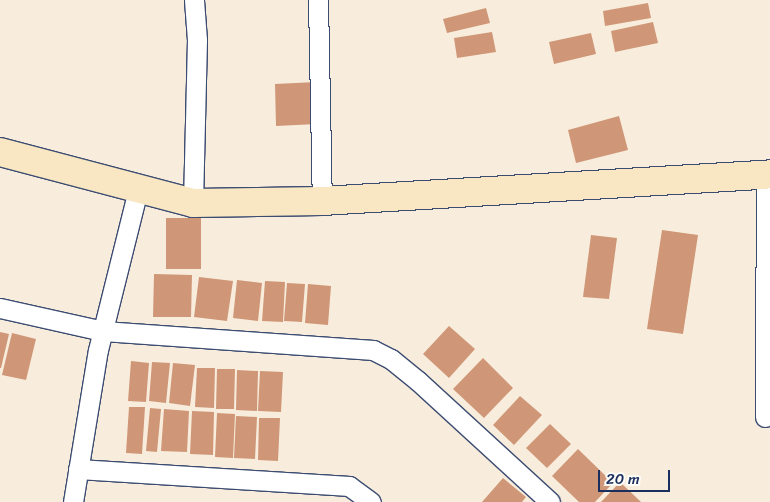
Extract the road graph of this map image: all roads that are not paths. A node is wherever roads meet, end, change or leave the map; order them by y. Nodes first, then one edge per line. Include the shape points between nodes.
1 (194, 0) edge
2 (318, 0) edge
3 (0, 152) edge
4 (768, 174) edge
5 (138, 189) junction
6 (322, 201) junction
7 (193, 202) junction
8 (0, 308) edge
9 (104, 331) junction
10 (765, 417) dead end
11 (78, 469) junction
12 (73, 502) edge
13 (370, 502) edge
14 (550, 502) edge

1 - 7 street via 197,40
2 - 6 street
3 - 5 main road
4 - 6 main road
4 - 10 street
5 - 7 main road
5 - 9 street
6 - 7 main road
8 - 9 street
9 - 11 street
9 - 14 street via 373,350 391,359 418,381
11 - 12 street
11 - 13 street via 350,486

